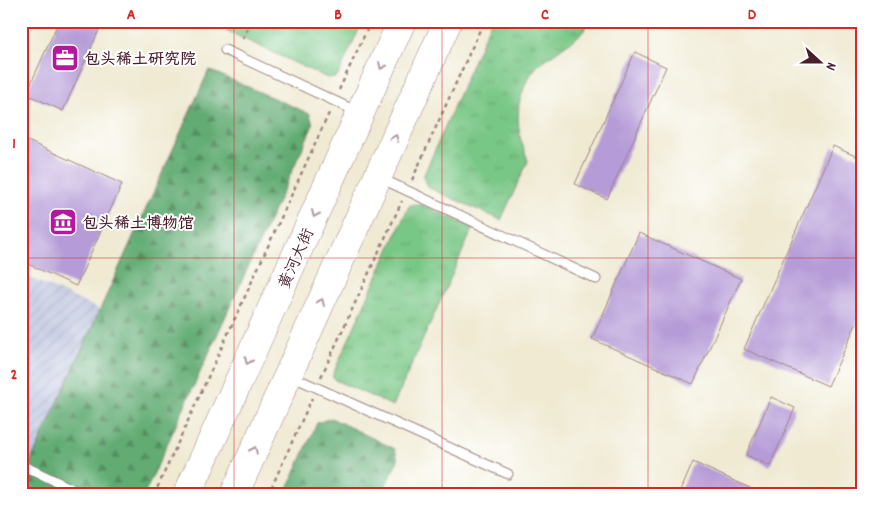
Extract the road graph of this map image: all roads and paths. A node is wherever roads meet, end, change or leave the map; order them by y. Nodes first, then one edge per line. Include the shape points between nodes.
1 (250, 21) edge
2 (371, 21) edge
3 (402, 21) edge
4 (448, 21) edge
5 (484, 21) edge
6 (243, 39) dead end
7 (224, 50) dead end
8 (334, 101) junction
9 (361, 113) junction
10 (378, 177) junction
11 (407, 190) junction
12 (596, 279) dead end
13 (288, 374) junction
14 (317, 388) junction
15 (28, 468) dead end
16 (508, 474) dead end
17 (86, 495) edge
18 (154, 495) edge
19 (187, 495) edge
20 (234, 495) edge
21 (268, 495) edge

1 - 6 path
2 - 8 path
3 -> 9 main road, 黄河大街
10 -> 4 main road
5 - 11 path
7 - 8 lane
8 - 9 lane
8 - 18 path
9 -> 19 main road, 黄河大街
10 - 11 lane
13 -> 10 main road
11 - 12 lane
11 - 14 path
13 - 14 lane
20 -> 13 main road
14 - 16 lane
14 - 21 path
15 - 17 lane

